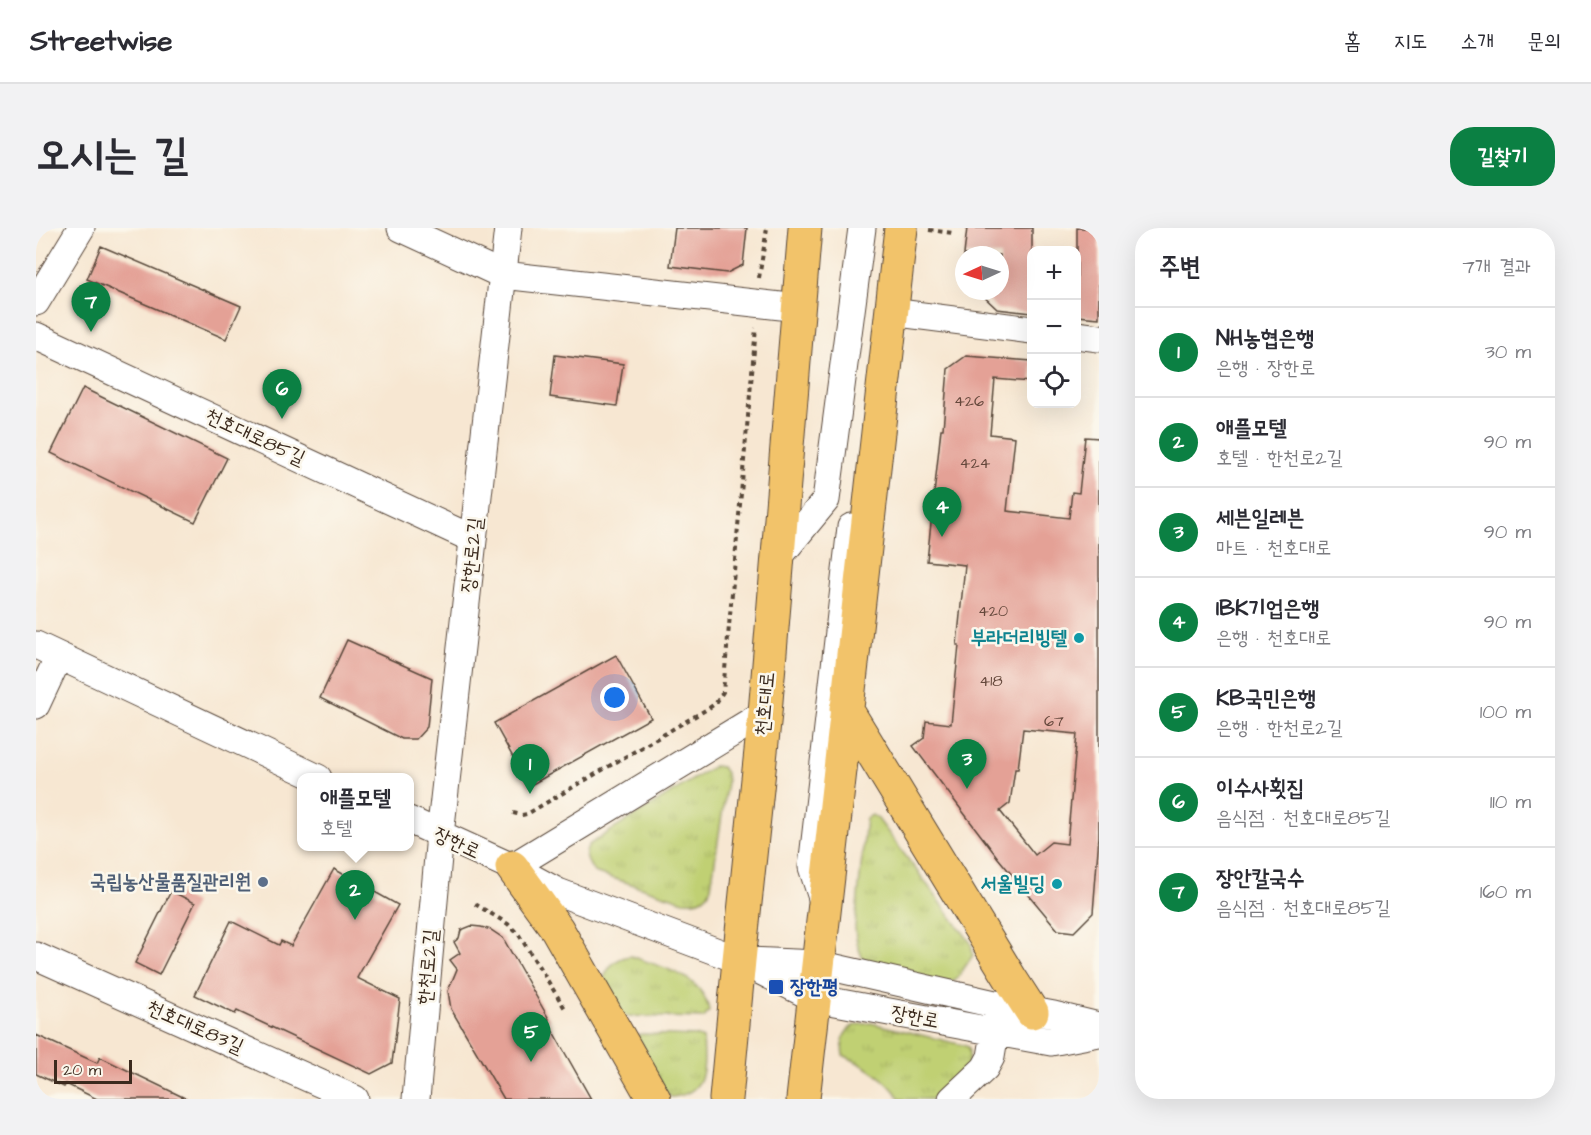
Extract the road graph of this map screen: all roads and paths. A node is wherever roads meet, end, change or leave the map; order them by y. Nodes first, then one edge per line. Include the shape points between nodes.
1 (81, 228) edge
2 (401, 228) edge
3 (508, 228) edge
4 (766, 228) edge
5 (805, 228) edge
6 (862, 228) edge
7 (887, 228) edge
8 (901, 228) edge
9 (503, 275) junction
10 (758, 281) dead end
11 (36, 302) edge
12 (799, 308) junction
13 (891, 312) junction
14 (755, 324) dead end
15 (1027, 329) edge
16 (36, 336) edge
17 (1081, 336) edge
18 (1099, 338) edge
19 (473, 539) junction
20 (778, 558) junction
21 (47, 651) edge
22 (36, 705) edge
23 (846, 709) junction
24 (765, 713) junction
25 (309, 773) edge
26 (513, 813) dead end
27 (414, 822) edge
28 (440, 835) junction
29 (512, 867) junction
30 (475, 904) dead end
31 (825, 908) junction
32 (36, 956) edge
33 (739, 960) junction
34 (818, 964) junction
35 (814, 998) junction
36 (999, 1005) junction
37 (567, 1011) dead end
38 (1031, 1025) junction
39 (1099, 1026) edge
40 (994, 1032) junction
41 (1099, 1033) edge
42 (985, 1068) junction
43 (355, 1099) edge
44 (416, 1099) edge
45 (654, 1099) edge
46 (726, 1099) edge
47 (803, 1099) edge
48 (952, 1099) edge

1 - 11 street
2 - 9 street
3 - 9 street, 장한로2길
4 - 10 path
5 - 12 main road, 천호대로
6 - 20 street via 826,500
7 - 31 street via 812,867
8 - 13 main road
9 - 12 street
9 - 19 street, 장한로2길
12 - 20 main road, 천호대로
13 - 15 street
13 - 23 main road
14 - 26 path via 723,692 709,708 527,813
16 - 19 street, 천호대로85길
17 - 18 street
19 - 28 street, 장한로2길
20 - 24 main road, 천호대로
21 - 22 street
21 - 25 street
23 - 31 main road
23 - 38 main road via 1012,981
24 - 29 street
24 - 33 main road, 천호대로
27 - 28 street, 장한로
28 - 29 street, 장한로
28 - 44 street, 한천로2길
29 - 33 street, 장한로 via 558,892
29 - 45 main road via 557,929
30 - 37 path via 519,935
31 - 34 main road
32 - 43 street, 천호대로83길
33 - 34 street, 장한로
33 - 35 street, 장한로
33 - 46 main road, 천호대로
34 - 35 main road
34 - 36 street, 장한로
35 - 40 street, 장한로
35 - 47 main road
36 - 38 street, 장한로
36 - 40 street
38 - 39 street, 장한로 via 1054,1015
38 - 40 street, 장한로
38 - 41 street, 장한로 via 1051,1042
38 - 42 street
40 - 42 street via 991,1057
42 - 48 street

